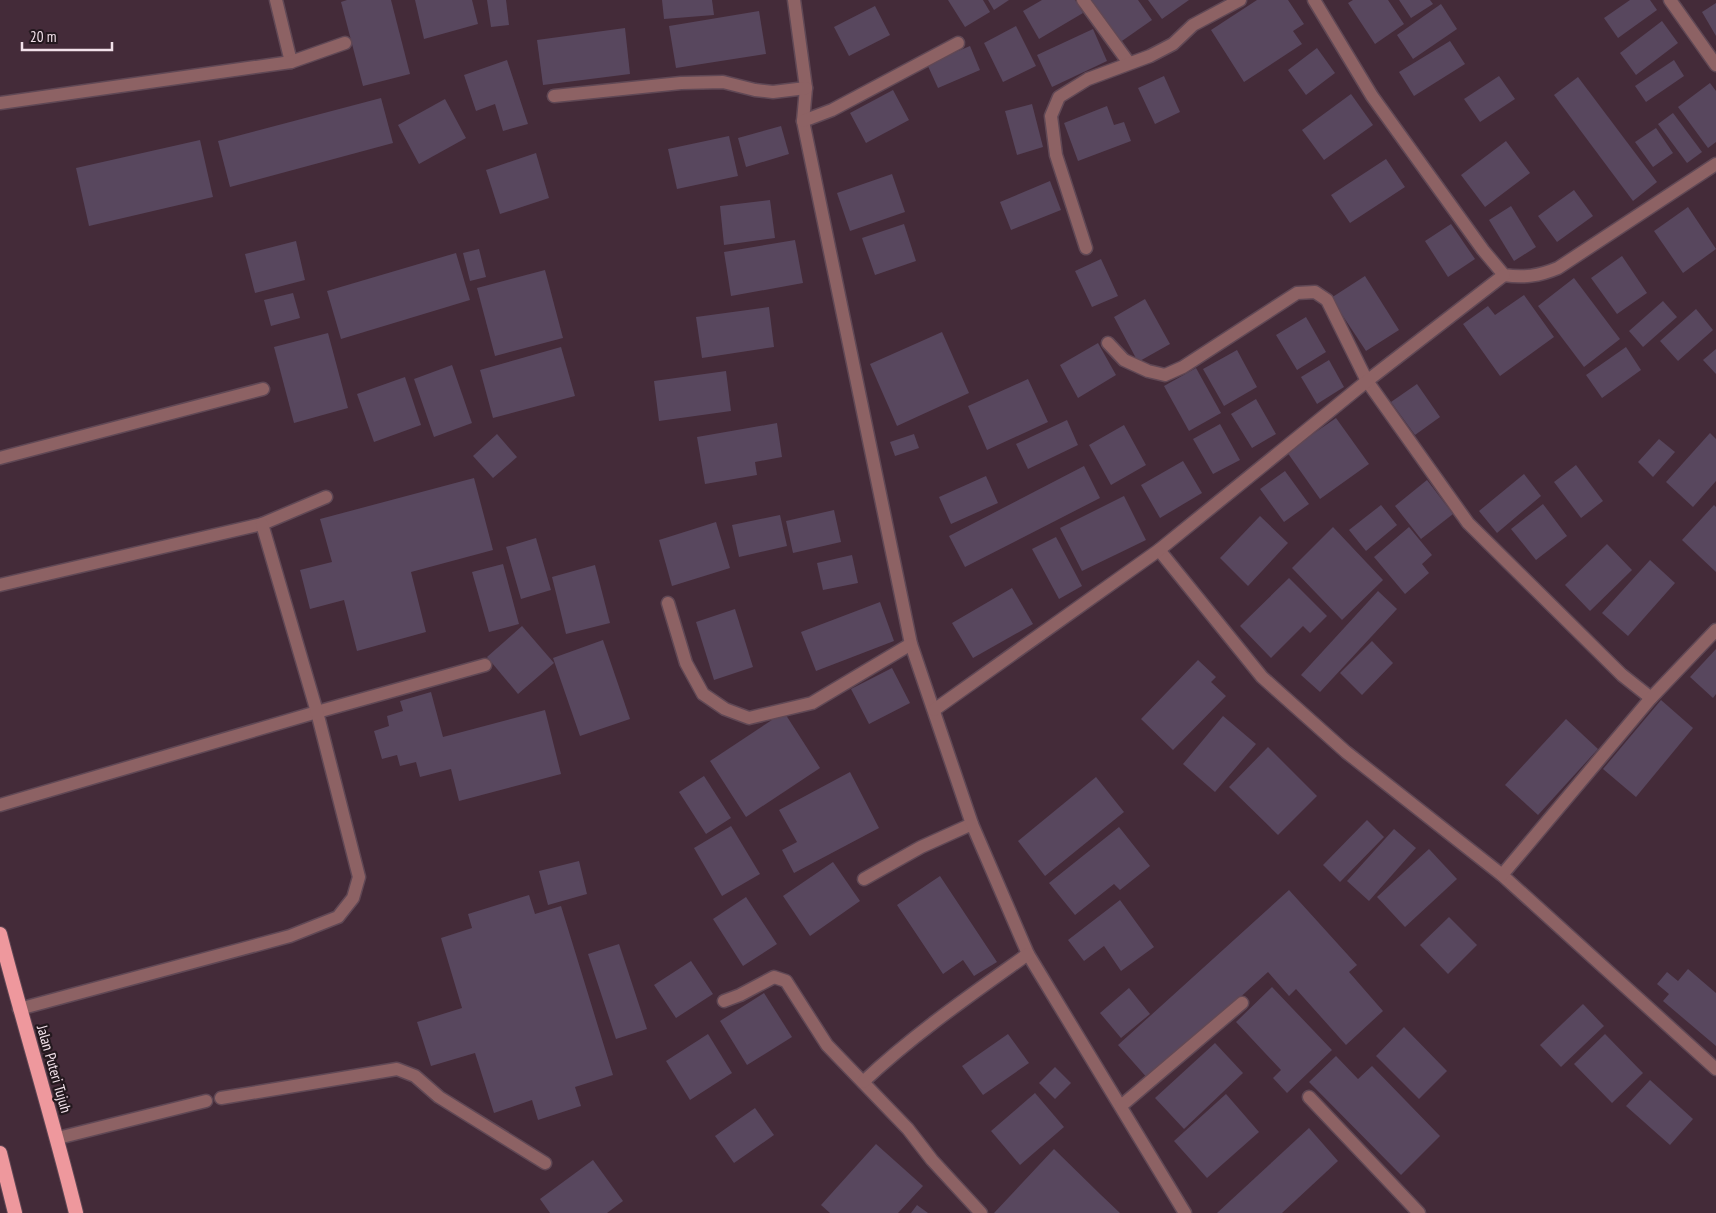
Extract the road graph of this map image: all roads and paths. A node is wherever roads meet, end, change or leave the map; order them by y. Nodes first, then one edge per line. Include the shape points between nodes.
1 (276, 0) edge
2 (794, 0) edge
3 (1083, 0) edge
4 (1240, 0) edge
5 (1314, 0) edge
6 (1670, 0) edge
7 (345, 43) dead end
8 (958, 43) dead end
9 (291, 62) junction
10 (1129, 63) junction
11 (1716, 65) edge
12 (806, 88) junction
13 (554, 96) dead end
14 (0, 104) edge
15 (803, 121) junction
16 (1716, 164) edge
17 (1086, 248) dead end
18 (1504, 275) junction
19 (1108, 342) dead end
20 (1367, 381) junction
21 (263, 389) dead end
22 (0, 458) edge
23 (326, 497) dead end
24 (262, 524) junction
25 (1159, 550) junction
26 (0, 584) edge
27 (668, 603) dead end
28 (1716, 630) edge
29 (911, 644) junction
30 (485, 665) dead end
31 (1651, 698) junction
32 (934, 710) junction
33 (317, 712) junction
34 (0, 805) edge
35 (972, 824) junction
36 (1502, 875) junction
37 (864, 879) dead end
38 (0, 934) edge
39 (1028, 954) junction
40 (724, 1001) dead end
41 (1242, 1003) dead end
42 (19, 1009) junction
43 (1716, 1069) edge
44 (863, 1082) junction
45 (1309, 1097) dead end
46 (221, 1098) dead end
47 (206, 1102) dead end
48 (1121, 1106) junction
49 (58, 1138) junction
50 (0, 1153) edge
51 (545, 1163) dead end
52 (15, 1213) edge
53 (76, 1213) edge
54 (981, 1213) edge
55 (1185, 1213) edge
56 (1418, 1213) edge

1 - 9 street
2 - 12 street
3 - 10 street
4 - 10 street via 1193,25 1173,44
5 - 18 street via 1372,96
6 - 11 street
7 - 9 street
8 - 15 street via 832,110
9 - 14 street
10 - 17 street via 1088,79 1059,97 1051,116 1056,155
12 - 13 street via 773,92 723,82 681,83
12 - 15 street
15 - 29 street
16 - 18 street via 1558,268 1523,278
18 - 20 street
19 - 20 street via 1124,360 1165,375 1183,367 1297,293 1315,292 1327,300
20 - 25 street
20 - 31 street via 1468,523 1622,675
21 - 22 street
23 - 24 street
24 - 26 street
24 - 33 street
25 - 32 street
25 - 36 street via 1262,676 1346,752
27 - 29 street via 686,663 703,694 725,709 749,718 812,703
28 - 31 street
29 - 32 street
30 - 33 street
31 - 36 street
32 - 35 street
33 - 34 street
33 - 42 street via 359,876 353,898 338,918 290,936
35 - 37 street via 921,847
35 - 39 street
36 - 43 street
38 - 42 highway, Jalan Puteri Tujuh
39 - 44 street via 953,1008
39 - 48 street
40 - 44 street via 774,977 786,981 827,1045
41 - 48 street
42 - 49 highway, Jalan Puteri Tujuh
44 - 54 street
45 - 56 street
46 - 51 street via 396,1070 415,1076 439,1097
47 - 49 street
48 - 55 street
49 - 53 highway, Jalan Puteri Tujuh
50 - 52 highway

